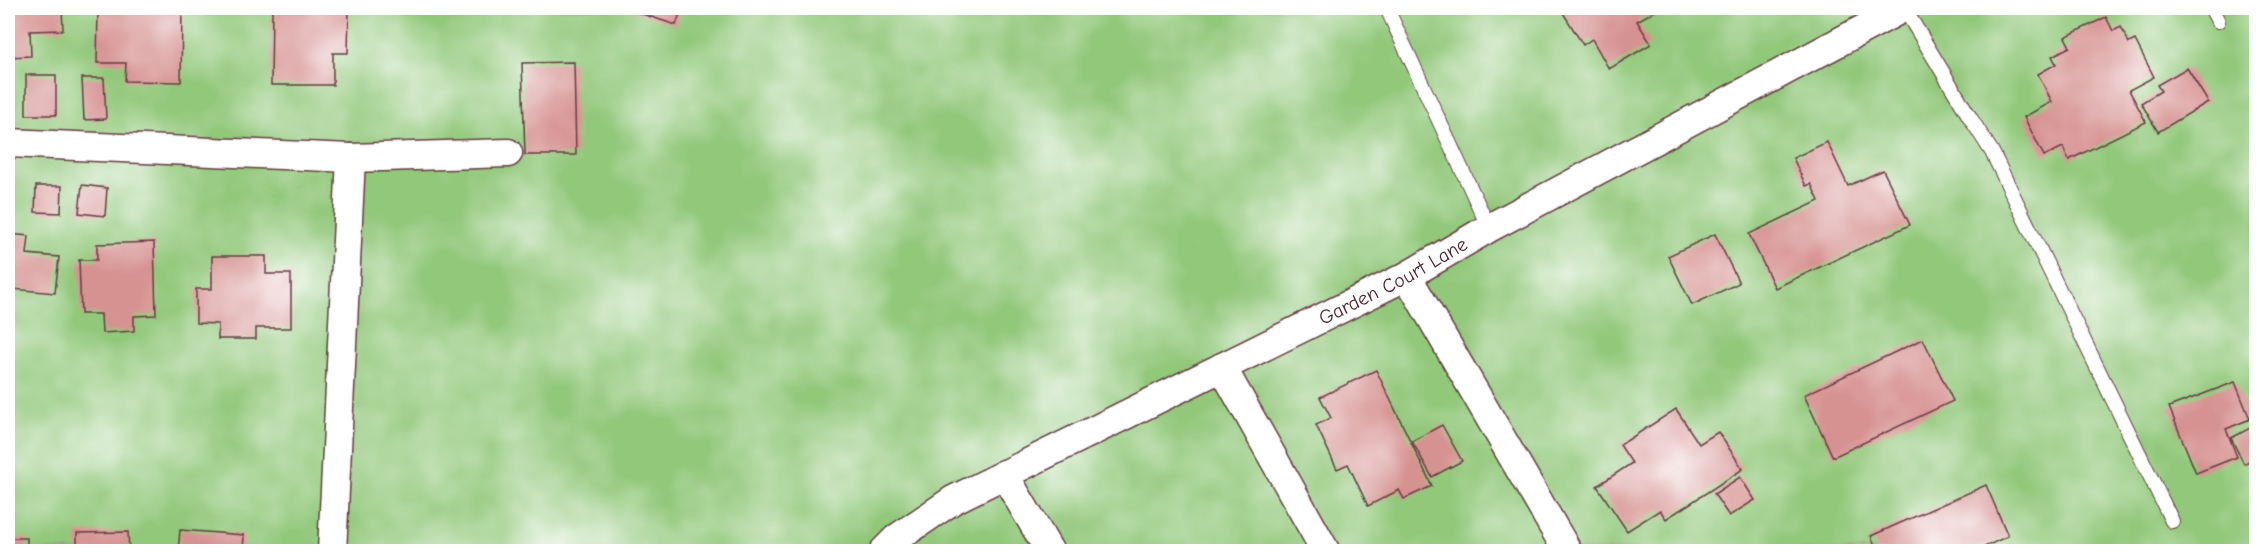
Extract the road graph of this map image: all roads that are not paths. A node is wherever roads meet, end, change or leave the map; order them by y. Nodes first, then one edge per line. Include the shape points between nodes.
1 (1389, 8) edge
2 (1904, 8) edge
3 (2211, 8) edge
4 (2218, 21) dead end
5 (8, 143) edge
6 (508, 153) dead end
7 (351, 158) junction
8 (1490, 228) junction
9 (1407, 276) junction
10 (1222, 367) junction
11 (1004, 474) junction
12 (2172, 521) dead end
13 (332, 552) edge
14 (883, 552) edge
15 (1050, 552) edge
16 (1326, 552) edge
17 (1568, 552) edge

1 - 8 lane
2 - 8 street, Garden Court Lane
2 - 12 lane via 1992,152
3 - 4 lane
5 - 7 street
6 - 7 street
7 - 13 street
8 - 9 street, Garden Court Lane
9 - 10 street, Garden Court Lane
9 - 17 street
10 - 11 street, Garden Court Lane
10 - 16 street
11 - 14 street, Garden Court Lane via 953,500
11 - 15 street

